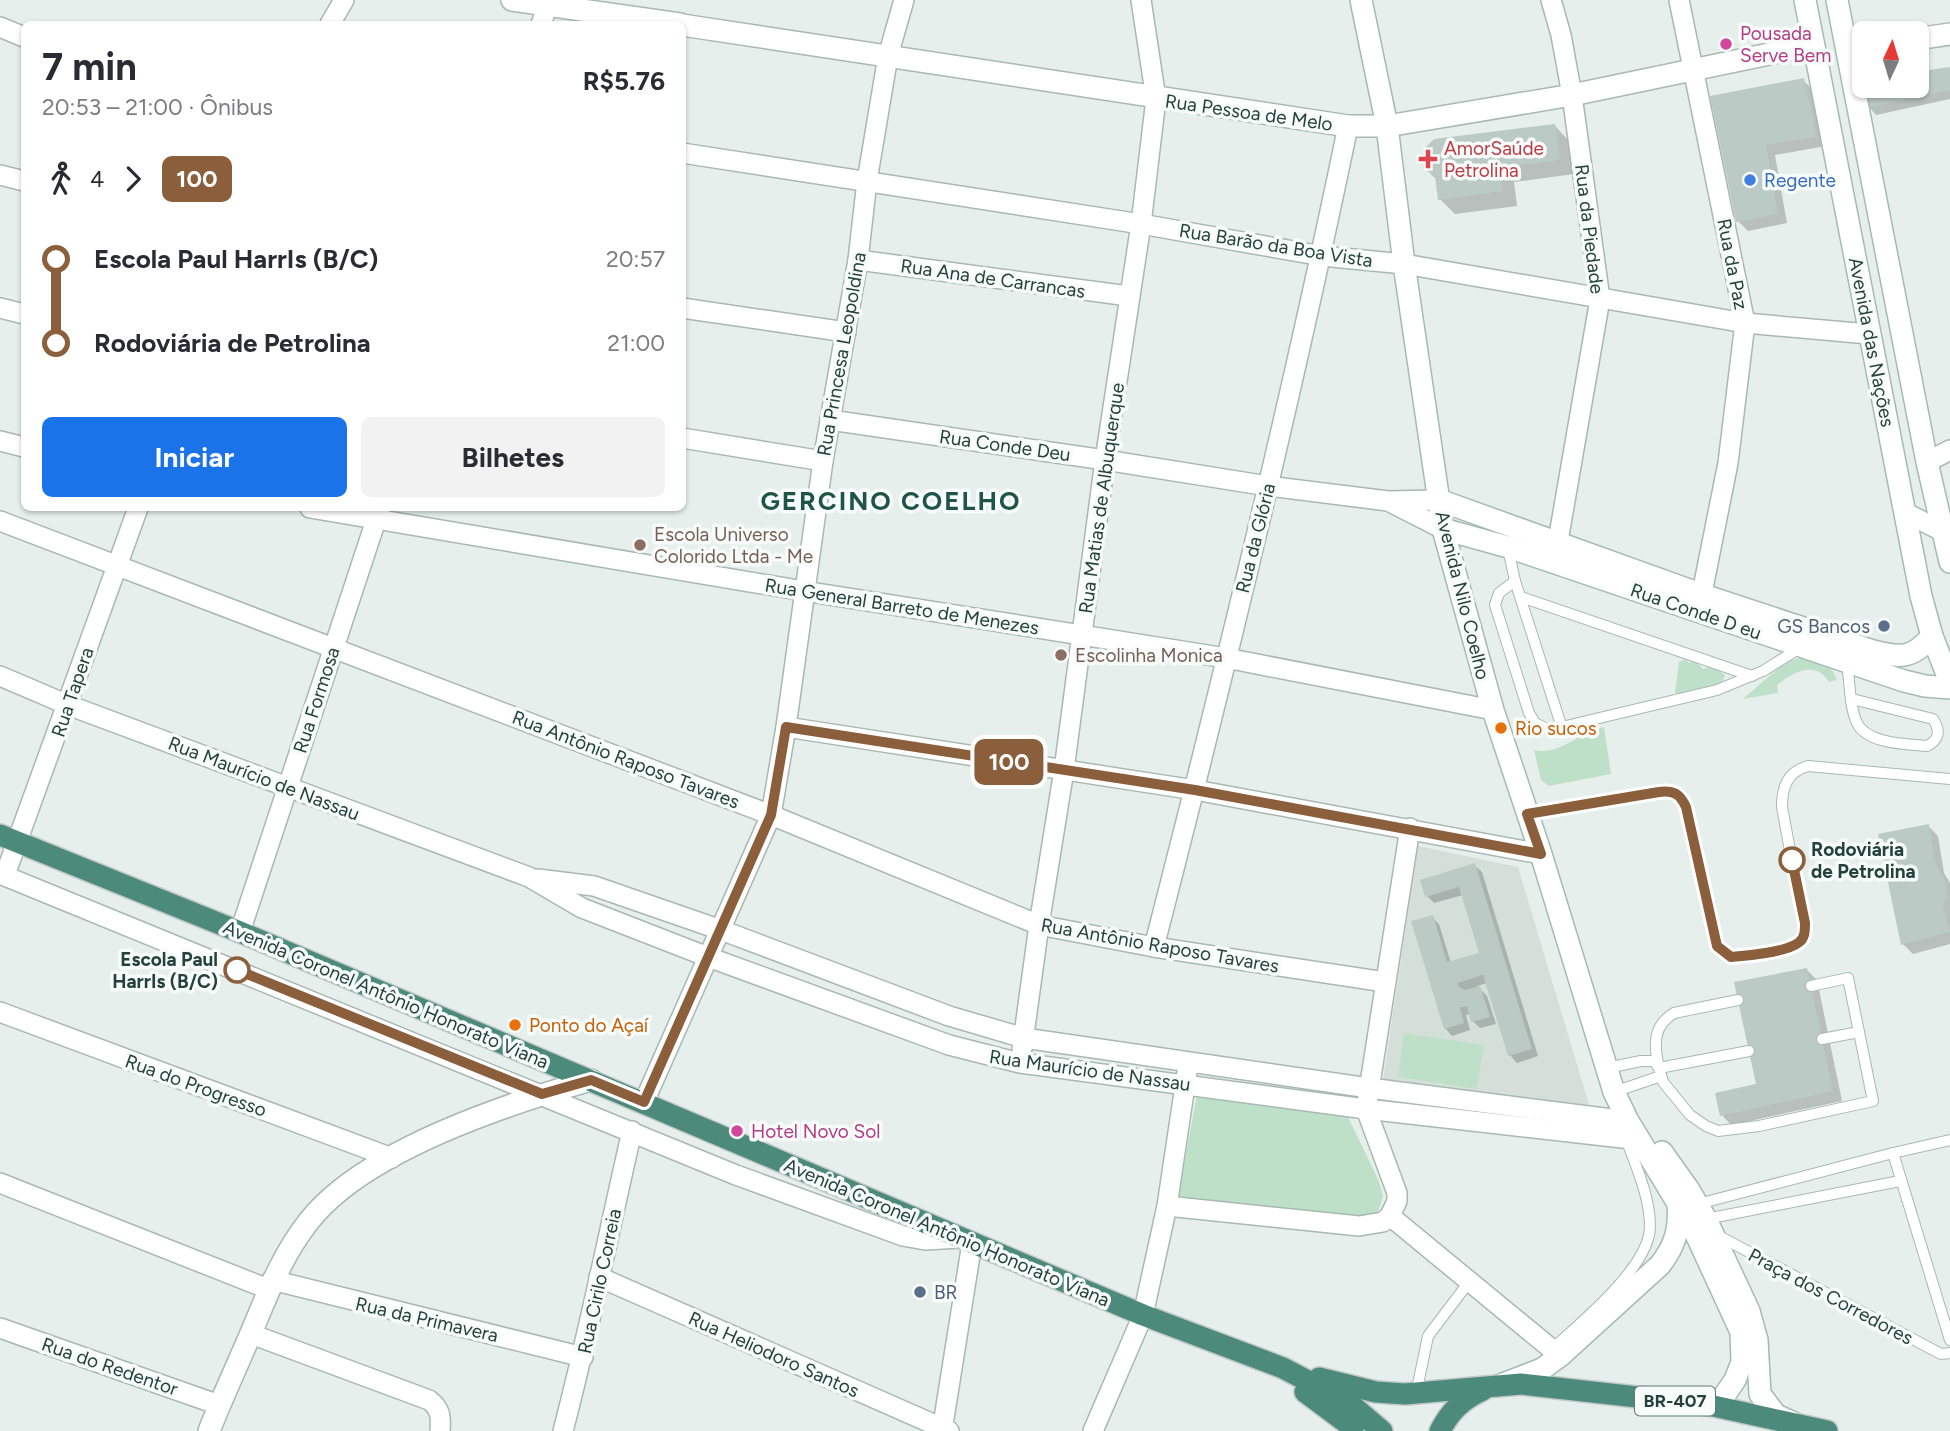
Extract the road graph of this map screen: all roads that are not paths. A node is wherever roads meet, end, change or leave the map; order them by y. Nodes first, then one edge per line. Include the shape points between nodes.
1 (344, 0) edge
2 (512, 0) edge
3 (904, 0) edge
4 (1141, 0) edge
5 (1361, 0) edge
6 (1551, 0) edge
7 (1679, 0) edge
8 (1805, 0) edge
9 (1838, 0) edge
10 (547, 10) edge
11 (333, 21) edge
12 (645, 21) edge
13 (686, 26) edge
14 (0, 27) edge
15 (1950, 34) edge
16 (21, 36) edge
17 (1852, 37) edge
18 (1929, 37) edge
19 (1813, 45) junction
20 (888, 56) junction
21 (1694, 71) junction
22 (1572, 95) junction
23 (1862, 98) edge
24 (1156, 99) junction
25 (1387, 125) junction
26 (1348, 126) junction
27 (686, 154) edge
28 (0, 176) edge
29 (21, 180) edge
30 (867, 181) junction
31 (1874, 189) junction
32 (1845, 198) junction
33 (1141, 224) junction
34 (1322, 256) junction
35 (858, 260) junction
36 (1405, 264) junction
37 (1129, 296) junction
38 (1600, 299) junction
39 (0, 308) edge
40 (686, 309) edge
41 (21, 313) edge
42 (1745, 324) junction
43 (846, 331) junction
44 (1869, 334) junction
45 (831, 420) junction
46 (686, 439) edge
47 (0, 441) edge
48 (21, 446) edge
49 (1950, 450) edge
50 (1105, 460) junction
51 (823, 461) junction
52 (1927, 462) junction
53 (1268, 486) junction
54 (1439, 500) junction
55 (1388, 501) junction
56 (137, 511) edge
57 (351, 511) edge
58 (378, 513) edge
59 (1906, 513) junction
60 (0, 521) edge
61 (1506, 523) junction
62 (1443, 529) junction
63 (1946, 533) edge
64 (1558, 541) junction
65 (1508, 547) junction
66 (1950, 562) edge
67 (116, 566) junction
68 (1515, 581) junction
69 (804, 591) junction
70 (1521, 597) junction
71 (1700, 604) junction
72 (1083, 635) junction
73 (1932, 636) junction
74 (1808, 640) junction
75 (1843, 641) junction
76 (333, 647) junction
77 (1226, 658) junction
78 (1847, 663) junction
79 (0, 676) edge
80 (1752, 676) junction
81 (1950, 681) edge
82 (1950, 688) edge
83 (1852, 699) junction
84 (68, 705) junction
85 (1493, 710) junction
86 (786, 727) junction
87 (1562, 728) junction
88 (1064, 770) junction
89 (1950, 779) edge
90 (289, 787) junction
91 (1195, 790) junction
92 (1527, 814) junction
93 (771, 815) junction
94 (1409, 828) junction
95 (9, 839) edge
96 (1541, 854) junction
97 (2, 875) edge
98 (529, 877) junction
99 (1039, 925) junction
100 (721, 930) junction
101 (240, 932) junction
102 (1154, 947) junction
103 (708, 957) junction
104 (1385, 982) junction
105 (1811, 986) dead end
106 (1738, 1000) dead end
107 (0, 1012) edge
108 (1859, 1032) junction
109 (1024, 1038) junction
110 (1822, 1039) dead end
111 (1749, 1051) dead end
112 (1189, 1062) junction
113 (1020, 1063) junction
114 (1607, 1068) junction
115 (1660, 1072) junction
116 (591, 1080) junction
117 (1185, 1085) junction
118 (1368, 1088) junction
119 (1614, 1092) junction
120 (542, 1094) junction
121 (644, 1102) junction
122 (1366, 1109) junction
123 (632, 1131) junction
124 (1631, 1133) junction
125 (1950, 1140) edge
126 (759, 1153) junction
127 (1893, 1153) junction
128 (392, 1158) junction
129 (736, 1175) junction
130 (1900, 1181) junction
131 (0, 1184) edge
132 (1167, 1206) junction
133 (1699, 1215) junction
134 (1390, 1216) junction
135 (966, 1241) junction
136 (598, 1277) junction
137 (1469, 1282) junction
138 (270, 1284) junction
139 (1143, 1315) junction
140 (0, 1328) edge
141 (251, 1334) junction
142 (1950, 1340) edge
143 (1556, 1353) junction
144 (1950, 1353) edge
145 (583, 1357) junction
146 (1250, 1357) junction
147 (1283, 1368) junction
148 (1491, 1387) junction
149 (1416, 1394) junction
150 (219, 1405) junction
151 (1709, 1405) junction
152 (1794, 1423) junction
153 (570, 1429) edge
154 (945, 1430) edge
155 (209, 1431) edge
156 (440, 1431) edge
157 (1093, 1431) edge
158 (1353, 1431) edge
159 (1382, 1431) edge
160 (1440, 1431) edge
161 (1826, 1431) edge

1 - 11 street
2 - 10 main road, Rua Pessoa de Melo
3 - 20 street, Rua Princesa Leopoldina
4 - 24 street, Rua Matias de Albuquerque
5 - 25 main road, Avenida Nilo Coelho
6 - 22 street, Rua da Piedade
7 - 21 street, Rua da Paz
8 - 19 main road, Avenida das Nações
9 - 17 main road, Avenida das Nações
10 - 12 main road, Rua Pessoa de Melo
13 - 20 main road, Rua Pessoa de Melo
14 - 16 street
15 - 18 main road
19 - 21 main road, Rua Pessoa de Melo
19 - 32 main road, Avenida das Nações
20 - 24 main road, Rua Pessoa de Melo
20 - 30 street, Rua Princesa Leopoldina
21 - 22 main road, Rua Pessoa de Melo
21 - 42 street, Rua da Paz
22 - 25 main road, Rua Pessoa de Melo
22 - 38 street, Rua da Piedade
23 - 31 main road, Avenida das Nações
24 - 26 main road, Rua Pessoa de Melo
24 - 33 street, Rua Matias de Albuquerque
25 - 26 main road, Rua Pessoa de Melo
25 - 36 main road, Avenida Nilo Coelho
26 - 34 street, Rua da Glória
27 - 30 street, Rua Barão da Boa Vista
28 - 29 street
30 - 33 street, Rua Barão da Boa Vista
30 - 35 street, Rua Princesa Leopoldina
31 - 32 main road via 1866,203
31 - 52 main road, Avenida das Nações
32 - 44 main road, Avenida das Nações
33 - 34 street, Rua Barão da Boa Vista
33 - 37 street, Rua Matias de Albuquerque
34 - 36 street, Rua Barão da Boa Vista
34 - 53 street, Rua da Glória
35 - 37 street, Rua Ana de Carrancas
35 - 43 street, Rua Princesa Leopoldina
36 - 38 street, Rua Barão da Boa Vista
36 - 54 main road, Avenida Nilo Coelho
37 - 50 street, Rua Matias de Albuquerque
38 - 42 street, Rua Barão da Boa Vista
38 - 64 street, Rua da Piedade
39 - 41 street
40 - 43 street
42 - 44 street, Rua Barão da Boa Vista
42 - 71 street, Rua da Paz via 1728,463
43 - 45 street, Rua Princesa Leopoldina
44 - 59 main road, Avenida das Nações
45 - 50 street, Rua Conde Deu
45 - 51 street, Rua Princesa Leopoldina
46 - 51 street
47 - 48 street
49 - 52 street
50 - 53 street, Rua Conde Deu
50 - 72 street, Rua Matias de Albuquerque
51 - 69 street, Rua Princesa Leopoldina
52 - 63 main road, Avenida das Nações
53 - 55 street, Rua Conde Deu
53 - 77 street, Rua da Glória
54 - 55 street, Rua Conde Deu
54 - 61 main road, Rua Conde D eu
54 - 62 main road, Avenida Nilo Coelho
55 - 62 street, Rua Conde Deu
56 - 67 street, Rua Tapera
57 - 58 street, Rua General Barreto de Menezes
58 - 69 street, Rua General Barreto de Menezes
58 - 76 street, Rua Formosa
59 - 63 street
59 - 73 main road, Avenida das Nações
60 - 67 street, Rua Antônio Raposo Tavares
61 - 64 main road, Rua Conde D eu
61 - 65 lane
62 - 65 main road, Rua Conde D eu
62 - 85 main road, Avenida Nilo Coelho
63 - 66 main road, Avenida das Nações
64 - 71 main road, Rua Conde D eu
65 - 68 lane
65 - 71 main road, Rua Conde D eu
67 - 76 street, Rua Antônio Raposo Tavares
67 - 84 street, Rua Tapera
68 - 70 lane
68 - 87 lane via 1499,593 1495,605 1529,713 1541,728
69 - 72 street, Rua General Barreto de Menezes
69 - 86 street, Rua Princesa Leopoldina
70 - 80 lane
70 - 87 lane
71 - 74 main road, Rua Conde D eu
72 - 77 street, Rua General Barreto de Menezes
72 - 88 street, Rua Matias de Albuquerque
73 - 75 main road, Rua Conde D eu via 1920,650 1898,655
73 - 81 main road, Avenida das Nações
74 - 75 main road, Rua Conde D eu
74 - 78 main road, Rua Conde D eu
74 - 80 lane
75 - 78 lane
76 - 90 street, Rua Formosa
76 - 93 street, Rua Antônio Raposo Tavares
77 - 85 street, Rua General Barreto de Menezes
77 - 91 street, Rua da Glória
78 - 82 main road, Rua Conde D eu via 1926,686
78 - 83 lane
79 - 84 street, Rua Maurício de Nassau
80 - 87 lane via 1717,690
83 - 83 lane via 1933,719 1938,736 1927,746 1874,737 1857,723
84 - 90 street, Rua Maurício de Nassau
84 - 95 street, Rua Tapera
85 - 92 main road, Avenida Nilo Coelho
86 - 88 street
86 - 93 street, Rua Princesa Leopoldina
88 - 91 street
88 - 99 street, Rua Matias de Albuquerque
89 - 92 lane via 1808,766 1790,775 1782,807 1805,932 1801,942 1790,947 1740,957 1724,954 1717,946 1686,807 1675,792
90 - 98 street, Rua Maurício de Nassau
90 - 101 street, Rua Formosa
91 - 94 street
91 - 102 street, Rua da Glória
92 - 96 main road, Avenida Nilo Coelho
93 - 99 street, Rua Antônio Raposo Tavares
93 - 100 street, Rua Princesa Leopoldina
94 - 96 street
94 - 104 street
95 - 97 street, Rua Tapera
95 - 101 highway, Avenida Coronel Antônio Honorato Viana / BR-407
96 - 114 main road, Avenida Nilo Coelho
97 - 120 street
98 - 100 street, Rua Maurício de Nassau via 594,886
98 - 103 street, Rua Maurício de Nassau via 582,908
99 - 102 street, Rua Antônio Raposo Tavares
99 - 109 street, Rua Matias de Albuquerque
100 - 103 street, Rua Princesa Leopoldina
100 - 109 street, Rua Maurício de Nassau via 949,1016
101 - 116 highway, Avenida Coronel Antônio Honorato Viana / BR-407
102 - 104 street, Rua Antônio Raposo Tavares
103 - 113 street, Rua Maurício de Nassau via 949,1045
103 - 121 street, Rua Princesa Leopoldina
104 - 118 street
105 - 108 lane via 1848,978
106 - 115 lane via 1668,1016 1655,1043
107 - 128 street, Rua do Progresso
108 - 110 lane
108 - 115 lane via 1873,1101 1759,1126 1718,1131 1706,1126 1690,1115
109 - 112 street, Rua Maurício de Nassau
109 - 113 street, Rua Matias de Albuquerque
111 - 115 lane
112 - 117 street
112 - 118 street, Rua Maurício de Nassau
113 - 117 street, Rua Maurício de Nassau
114 - 115 lane via 1649,1060
114 - 119 main road, Avenida Nilo Coelho
115 - 119 lane
116 - 120 main road
116 - 121 highway, Avenida Coronel Antônio Honorato Viana / BR-407
117 - 122 street, Rua Maurício de Nassau
117 - 132 street
118 - 122 street
118 - 124 street, Rua Maurício de Nassau
119 - 124 main road, Avenida Nilo Coelho
119 - 133 main road, Avenida Nilo Coelho via 1668,1160
120 - 123 street
120 - 128 main road
121 - 126 highway, Avenida Coronel Antônio Honorato Viana / BR-407
122 - 124 street, Rua Maurício de Nassau
122 - 134 street via 1396,1193
123 - 129 street
123 - 136 street, Rua Cirilo Correia
124 - 133 main road, Avenida Nilo Coelho
124 - 143 lane via 1649,1211 1646,1246 1630,1272
125 - 127 lane
126 - 129 street
126 - 135 highway, Avenida Coronel Antônio Honorato Viana / BR-407
127 - 130 lane, Praça dos Corredores
127 - 133 lane
128 - 138 main road via 356,1177 329,1199 293,1243
129 - 135 street via 903,1236
130 - 133 lane
130 - 142 lane, Praça dos Corredores
131 - 138 street, Rua da Primavera
132 - 134 street via 1359,1226
132 - 139 street
133 - 143 main road via 1676,1238 1665,1259
133 - 144 lane, Praça dos Corredores via 1941,1354
133 - 151 main road, Avenida Nilo Coelho via 1694,1230 1741,1332 1742,1362 1735,1380 1722,1399
133 - 152 main road, Avenida Nilo Coelho via 1755,1325 1760,1394 1776,1415
134 - 137 street
135 - 139 highway, Avenida Coronel Antônio Honorato Viana / BR-407
135 - 154 street
136 - 145 street, Rua Cirilo Correia
136 - 154 street, Rua Heliodoro Santos
137 - 143 street
137 - 149 lane via 1427,1336
138 - 141 main road
138 - 145 street, Rua da Primavera
139 - 146 highway, Avenida Coronel Antônio Honorato Viana / BR-407
139 - 157 street
140 - 150 street, Rua do Redentor
141 - 150 main road
141 - 156 street via 429,1401 440,1412
143 - 148 main road via 1524,1378
145 - 153 street, Rua Cirilo Correia
146 - 147 highway, Avenida Coronel Antônio Honorato Viana / BR-407
146 - 158 highway via 1318,1401
147 - 149 highway, BR-407 via 1376,1392
147 - 159 highway, Avenida Coronel Antônio Honorato Viana / BR-407 via 1348,1402
148 - 149 highway, BR-407
148 - 151 highway, BR-407 via 1521,1384
148 - 160 highway via 1460,1403
150 - 155 main road
151 - 152 highway, BR-407
152 - 161 highway, BR-407

